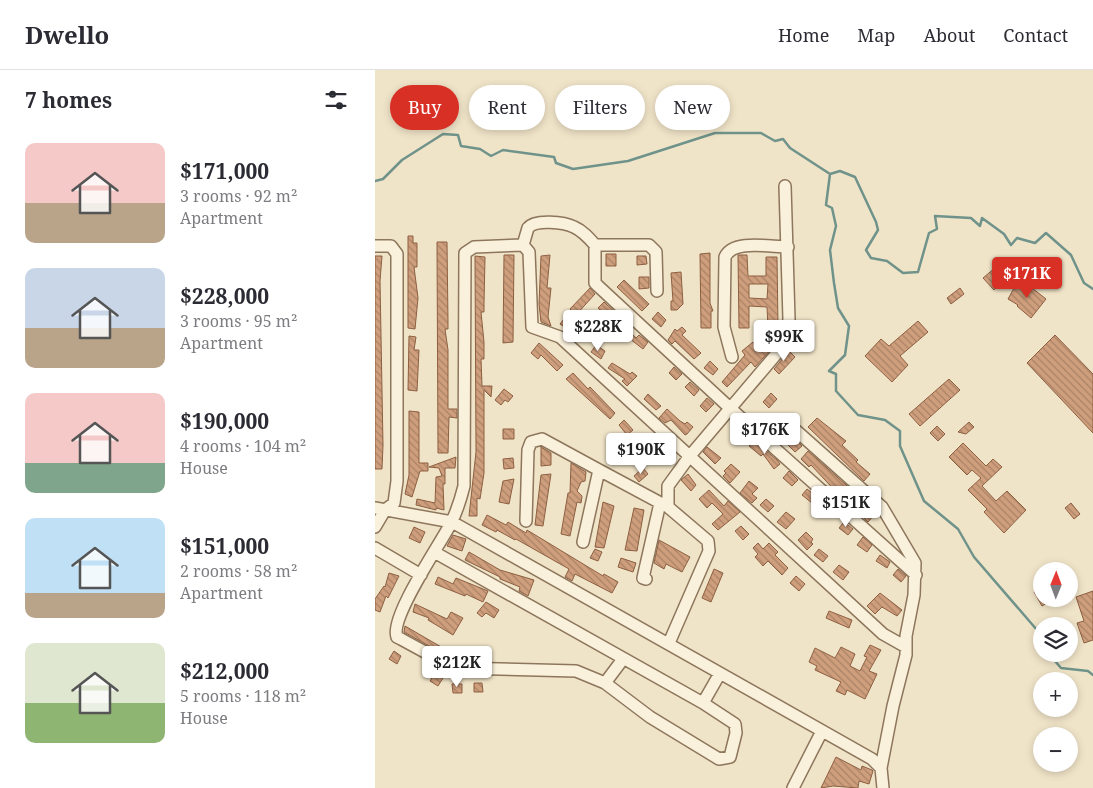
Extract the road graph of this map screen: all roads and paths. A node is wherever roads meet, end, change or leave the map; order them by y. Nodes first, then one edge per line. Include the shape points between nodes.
1 (785, 186) dead end
2 (523, 245) junction
3 (595, 245) junction
4 (375, 246) edge
5 (788, 247) junction
6 (657, 291) dead end
7 (732, 357) dead end
8 (731, 409) junction
9 (761, 437) junction
10 (689, 457) junction
11 (599, 470) junction
12 (664, 505) junction
13 (380, 509) edge
14 (526, 521) dead end
15 (451, 522) junction
16 (375, 527) edge
17 (583, 542) dead end
18 (375, 548) edge
19 (434, 552) junction
20 (421, 575) junction
21 (916, 575) junction
22 (646, 579) dead end
23 (669, 643) junction
24 (905, 647) junction
25 (623, 659) junction
26 (719, 674) junction
27 (605, 682) junction
28 (703, 703) junction
29 (823, 731) junction
30 (881, 768) junction
31 (793, 788) edge
32 (883, 788) edge

1 - 5 street
2 - 3 street via 528,228 539,223 568,224 583,232
2 - 10 street via 529,252 532,328 560,337
2 - 15 street via 474,247 463,256 464,486
3 - 6 street via 653,247 656,252
3 - 8 street via 596,284
4 - 13 street via 391,246 397,254 397,481 394,502
5 - 7 street via 736,247 727,252 724,327
5 - 8 street via 789,320 785,345
8 - 9 street
8 - 10 street
9 - 21 street
9 - 21 street via 773,428 791,426 882,507 915,564
10 - 12 street via 668,486
10 - 24 street via 883,634
11 - 12 street
11 - 14 street via 542,440 531,442
11 - 17 street
12 - 22 street via 643,578
12 - 23 street via 701,533 709,546
13 - 15 street
13 - 16 street
15 - 19 street
15 - 23 street
18 - 20 street
19 - 20 street
19 - 25 street
20 - 27 street via 397,621 396,633 401,639 459,668 576,671
21 - 24 street
23 - 26 street
24 - 30 street via 906,655
25 - 27 street
25 - 28 street
26 - 28 street
26 - 29 street
27 - 28 street via 650,717 719,759 728,759 737,726
29 - 30 street via 872,759
29 - 31 street
30 - 32 street

